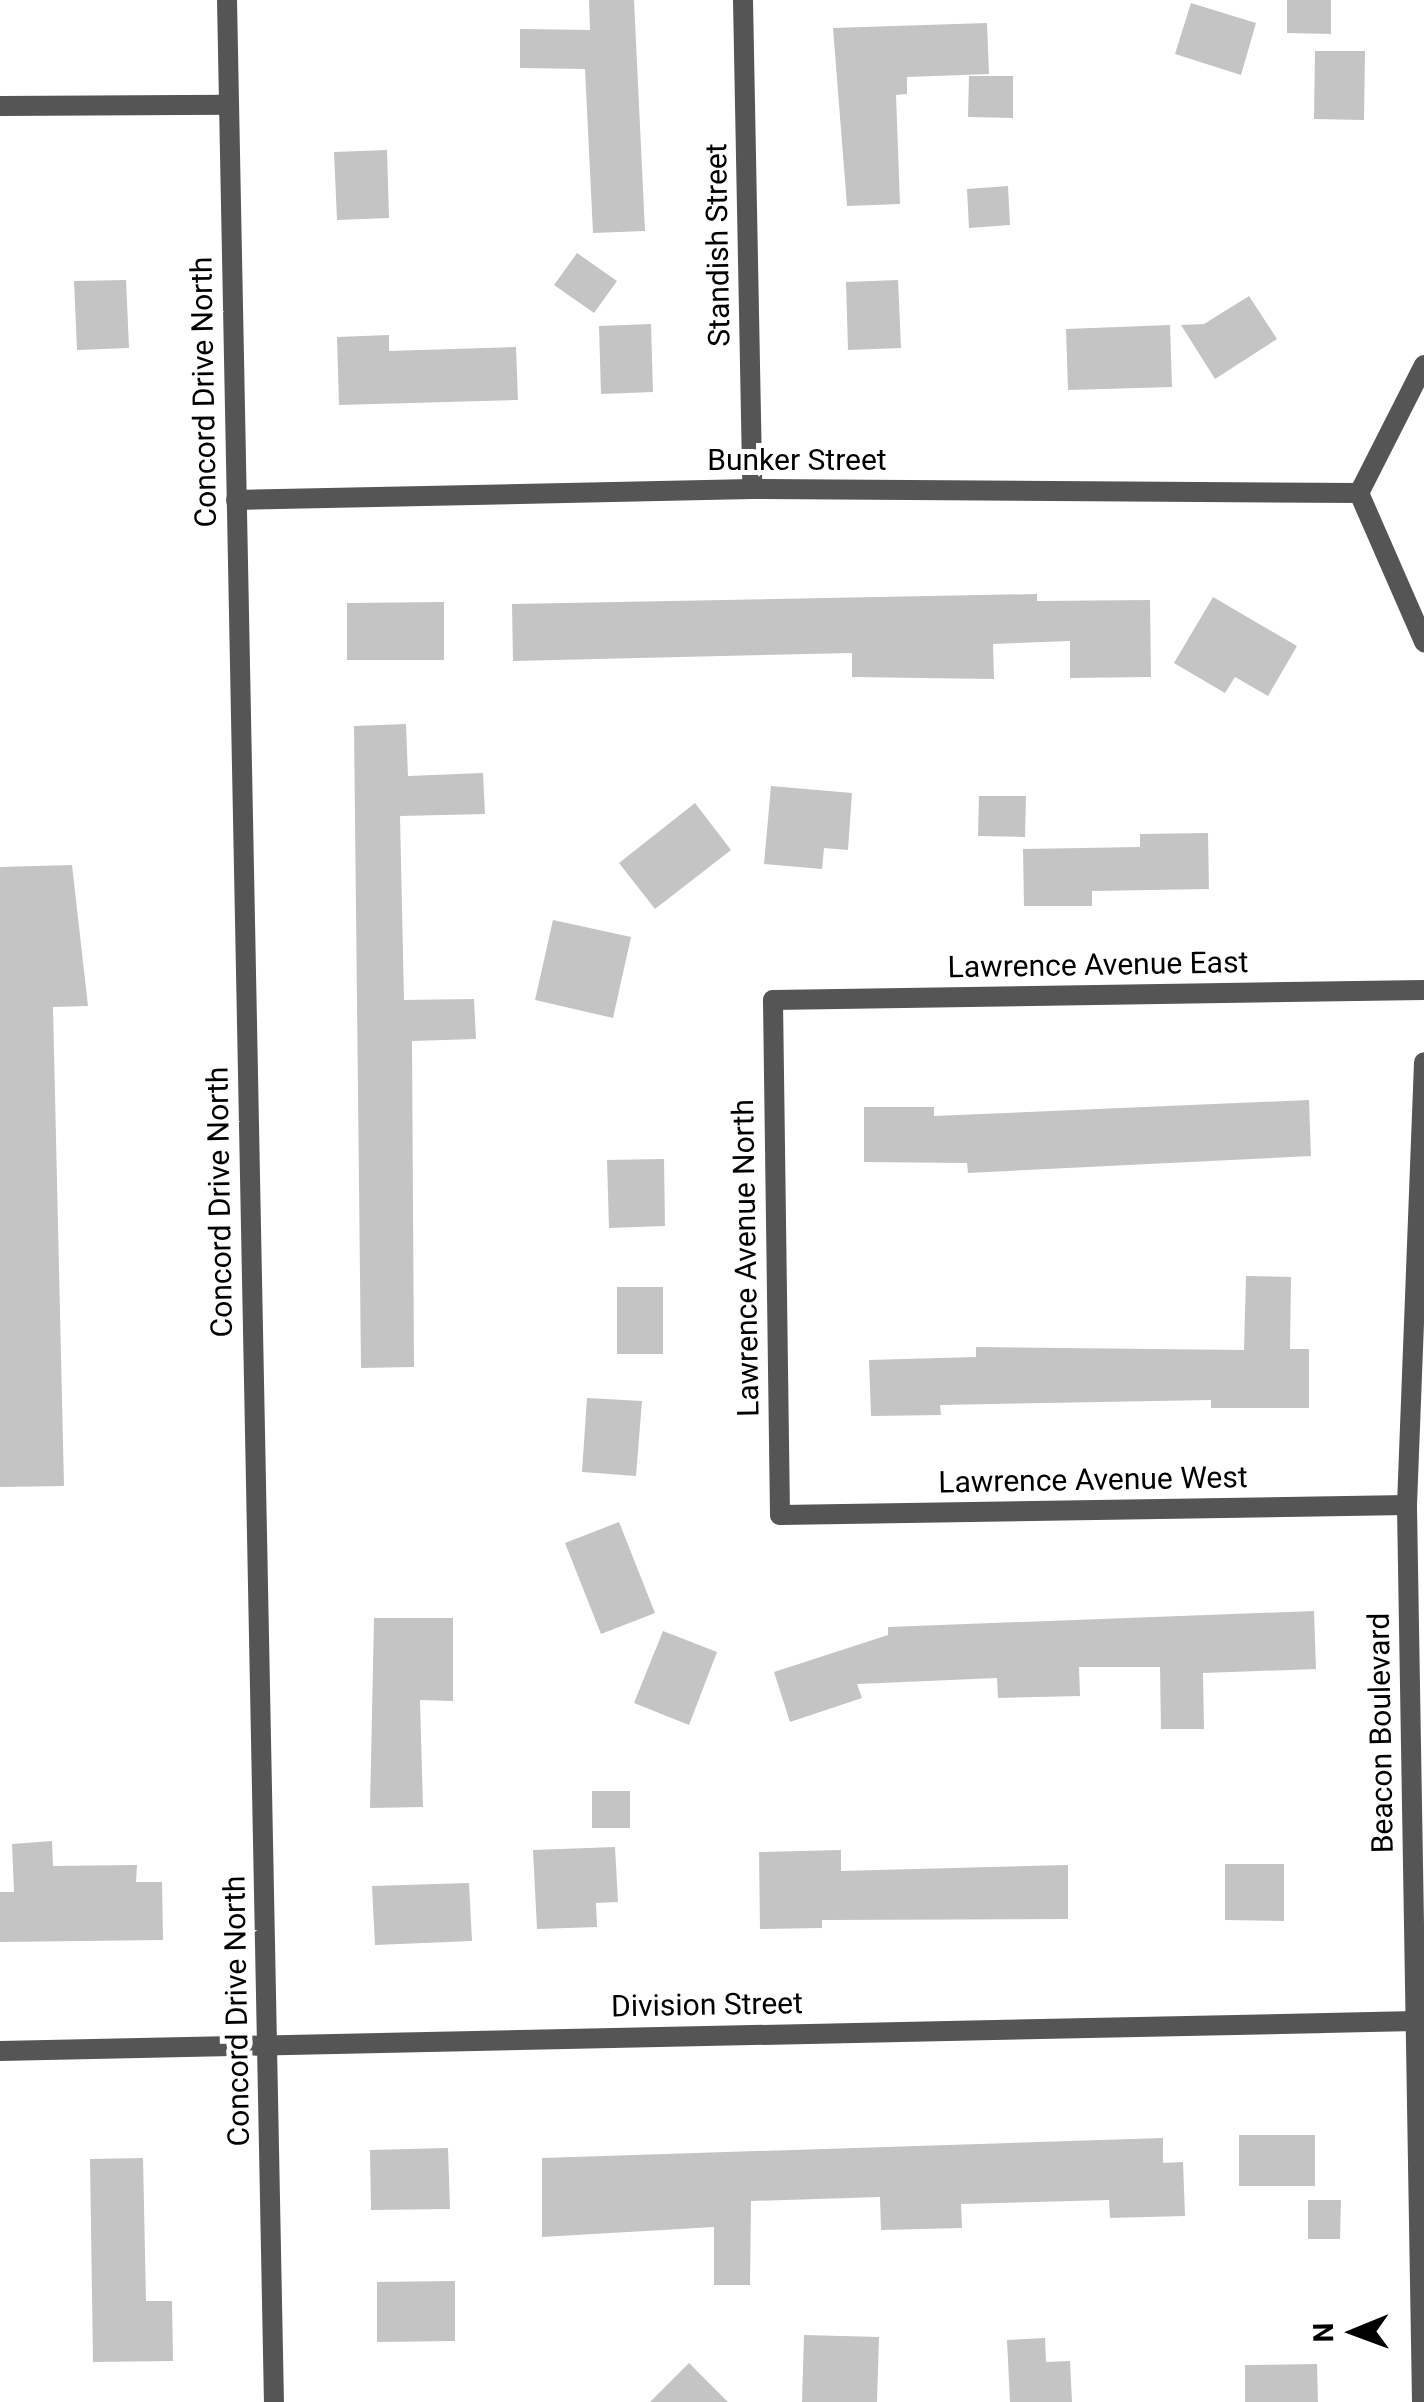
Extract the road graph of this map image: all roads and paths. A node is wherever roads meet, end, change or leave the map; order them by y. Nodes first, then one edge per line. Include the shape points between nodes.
1 (226, 0) edge
2 (743, 0) edge
3 (229, 105) junction
4 (0, 106) edge
5 (1424, 365) edge
6 (752, 489) junction
7 (1359, 493) junction
8 (236, 500) junction
9 (1424, 642) edge
10 (1424, 990) edge
11 (772, 1000) joint
12 (1424, 1062) edge
13 (1407, 1505) junction
14 (780, 1515) joint
15 (1416, 2021) junction
16 (267, 2044) junction
17 (0, 2051) edge
18 (274, 2402) edge
19 (1422, 2402) edge

1 - 3 street, Concord Drive North
2 - 6 street, Standish Street
3 - 4 street
3 - 8 street, Concord Drive North
5 - 7 street
6 - 7 street, Bunker Street
6 - 8 street, Bunker Street
7 - 9 street
8 - 16 street, Concord Drive North
10 - 11 street, Lawrence Avenue East
11 - 14 street, Lawrence Avenue North
12 - 13 street, Beacon Boulevard
13 - 14 street, Lawrence Avenue West
13 - 15 street, Beacon Boulevard
15 - 16 street, Division Street
15 - 19 street, Beacon Boulevard
16 - 17 street, Division Street
16 - 18 street, Concord Drive North

